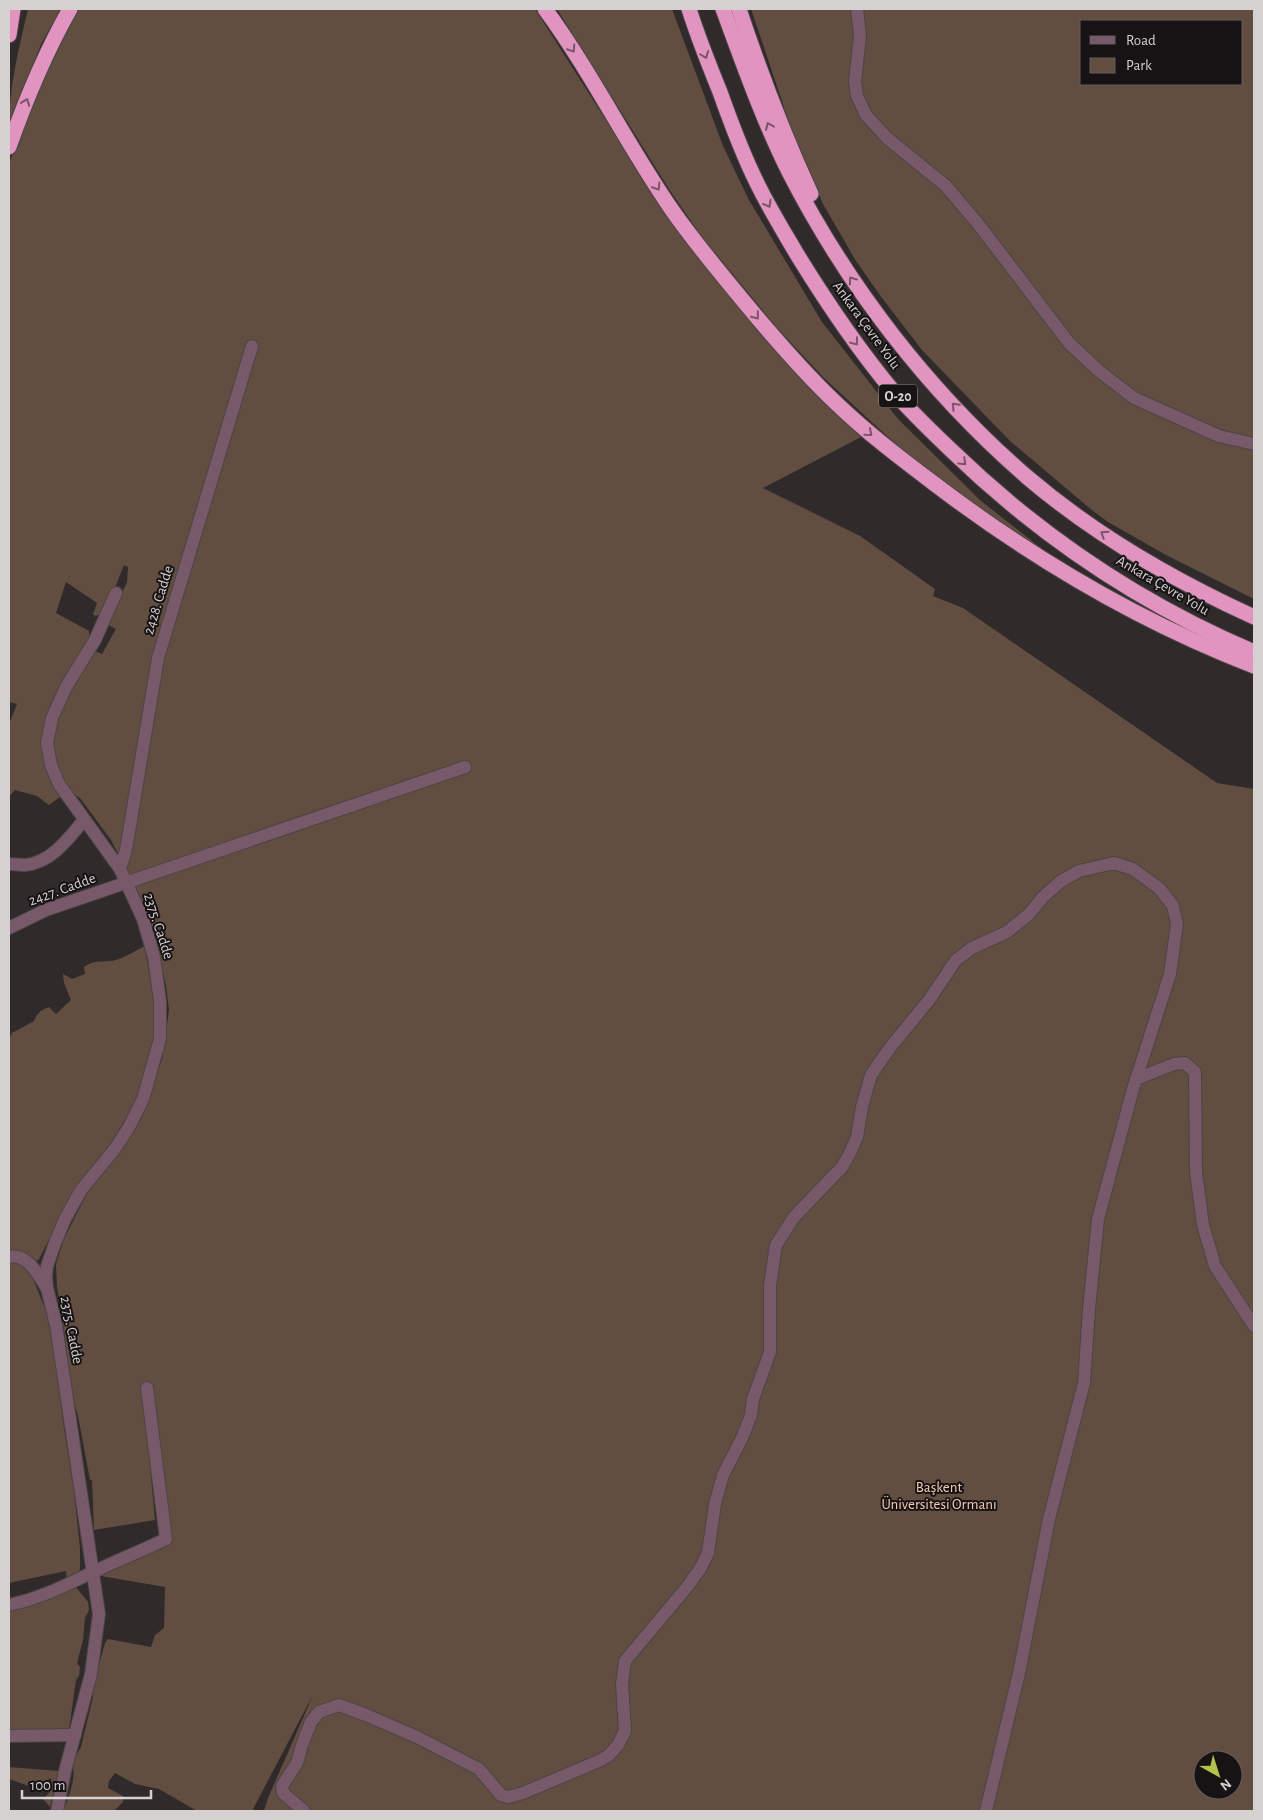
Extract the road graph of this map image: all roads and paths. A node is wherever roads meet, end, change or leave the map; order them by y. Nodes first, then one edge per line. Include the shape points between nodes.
1 (13, 9) edge
2 (70, 9) edge
3 (545, 9) edge
4 (689, 9) edge
5 (723, 9) edge
6 (739, 9) edge
7 (857, 9) edge
8 (9, 35) edge
9 (9, 147) edge
10 (840, 262) junction
11 (252, 346) dead end
12 (1254, 444) edge
13 (116, 593) dead end
14 (1254, 617) edge
15 (1254, 652) edge
16 (1254, 666) edge
17 (465, 767) dead end
18 (84, 820) junction
19 (9, 864) edge
20 (120, 869) junction
21 (127, 883) junction
22 (9, 928) edge
23 (1136, 1079) junction
24 (9, 1256) edge
25 (47, 1288) junction
26 (1254, 1326) edge
27 (147, 1388) dead end
28 (92, 1573) junction
29 (9, 1605) edge
30 (75, 1735) junction
31 (9, 1736) edge
32 (57, 1811) edge
33 (304, 1811) edge
34 (986, 1811) edge

1 - 8 highway
9 -> 2 highway via 47,51
3 -> 16 highway via 685,228 768,331 836,403 917,471 1018,544 1149,618
4 -> 15 highway, Ankara Çevre Yolu / O-20 via 736,138 757,184 814,282 894,392 977,475 1072,552 1151,602
10 -> 5 highway, Ankara Çevre Yolu / O-20 via 788,170
6 - 10 highway via 778,118
7 - 12 street via 860,35 854,82 866,115 887,138 946,186 1069,343 1134,398 1219,436
14 -> 10 highway, Ankara Çevre Yolu / O-20 via 1137,556 1028,477 920,367 876,314
11 - 20 street, 2428. Cadde via 158,658 126,850
13 - 18 street, 2375. Cadde via 95,640 66,687 52,718 47,743 59,784
17 - 21 street, 2427. Cadde
18 - 19 street via 60,847 43,860 26,865
18 - 20 street, 2375. Cadde
20 - 21 street, 2375. Cadde
21 - 22 street, 2427. Cadde via 46,910
21 - 25 street, 2375. Cadde via 143,919 154,957 160,1001 160,1039 143,1099 129,1127 81,1190 65,1219 47,1266
23 - 26 street via 1174,1064 1185,1063 1195,1072 1196,1172 1203,1225 1215,1266
23 - 33 street via 1170,974 1177,924 1173,906 1160,889 1133,869 1114,863 1079,871 1061,880 1007,932 972,948 956,960 871,1075 857,1137 849,1155 842,1167 794,1216 776,1245 770,1285 770,1352 753,1399 751,1415 723,1475 708,1553 686,1587 625,1661 622,1684 625,1730 618,1745 601,1760 508,1797 501,1795 479,1769 417,1737 366,1715 333,1707 319,1712 311,1722 297,1762 282,1786 283,1793
23 - 34 street via 1098,1219 1084,1383 1049,1519 1019,1673
24 - 25 street via 26,1260
25 - 28 street, 2375. Cadde via 56,1324
27 - 28 street via 166,1539
28 - 29 street via 29,1601
28 - 30 street, 2375. Cadde via 99,1614 91,1674
30 - 31 street
30 - 32 street, 2375. Cadde

